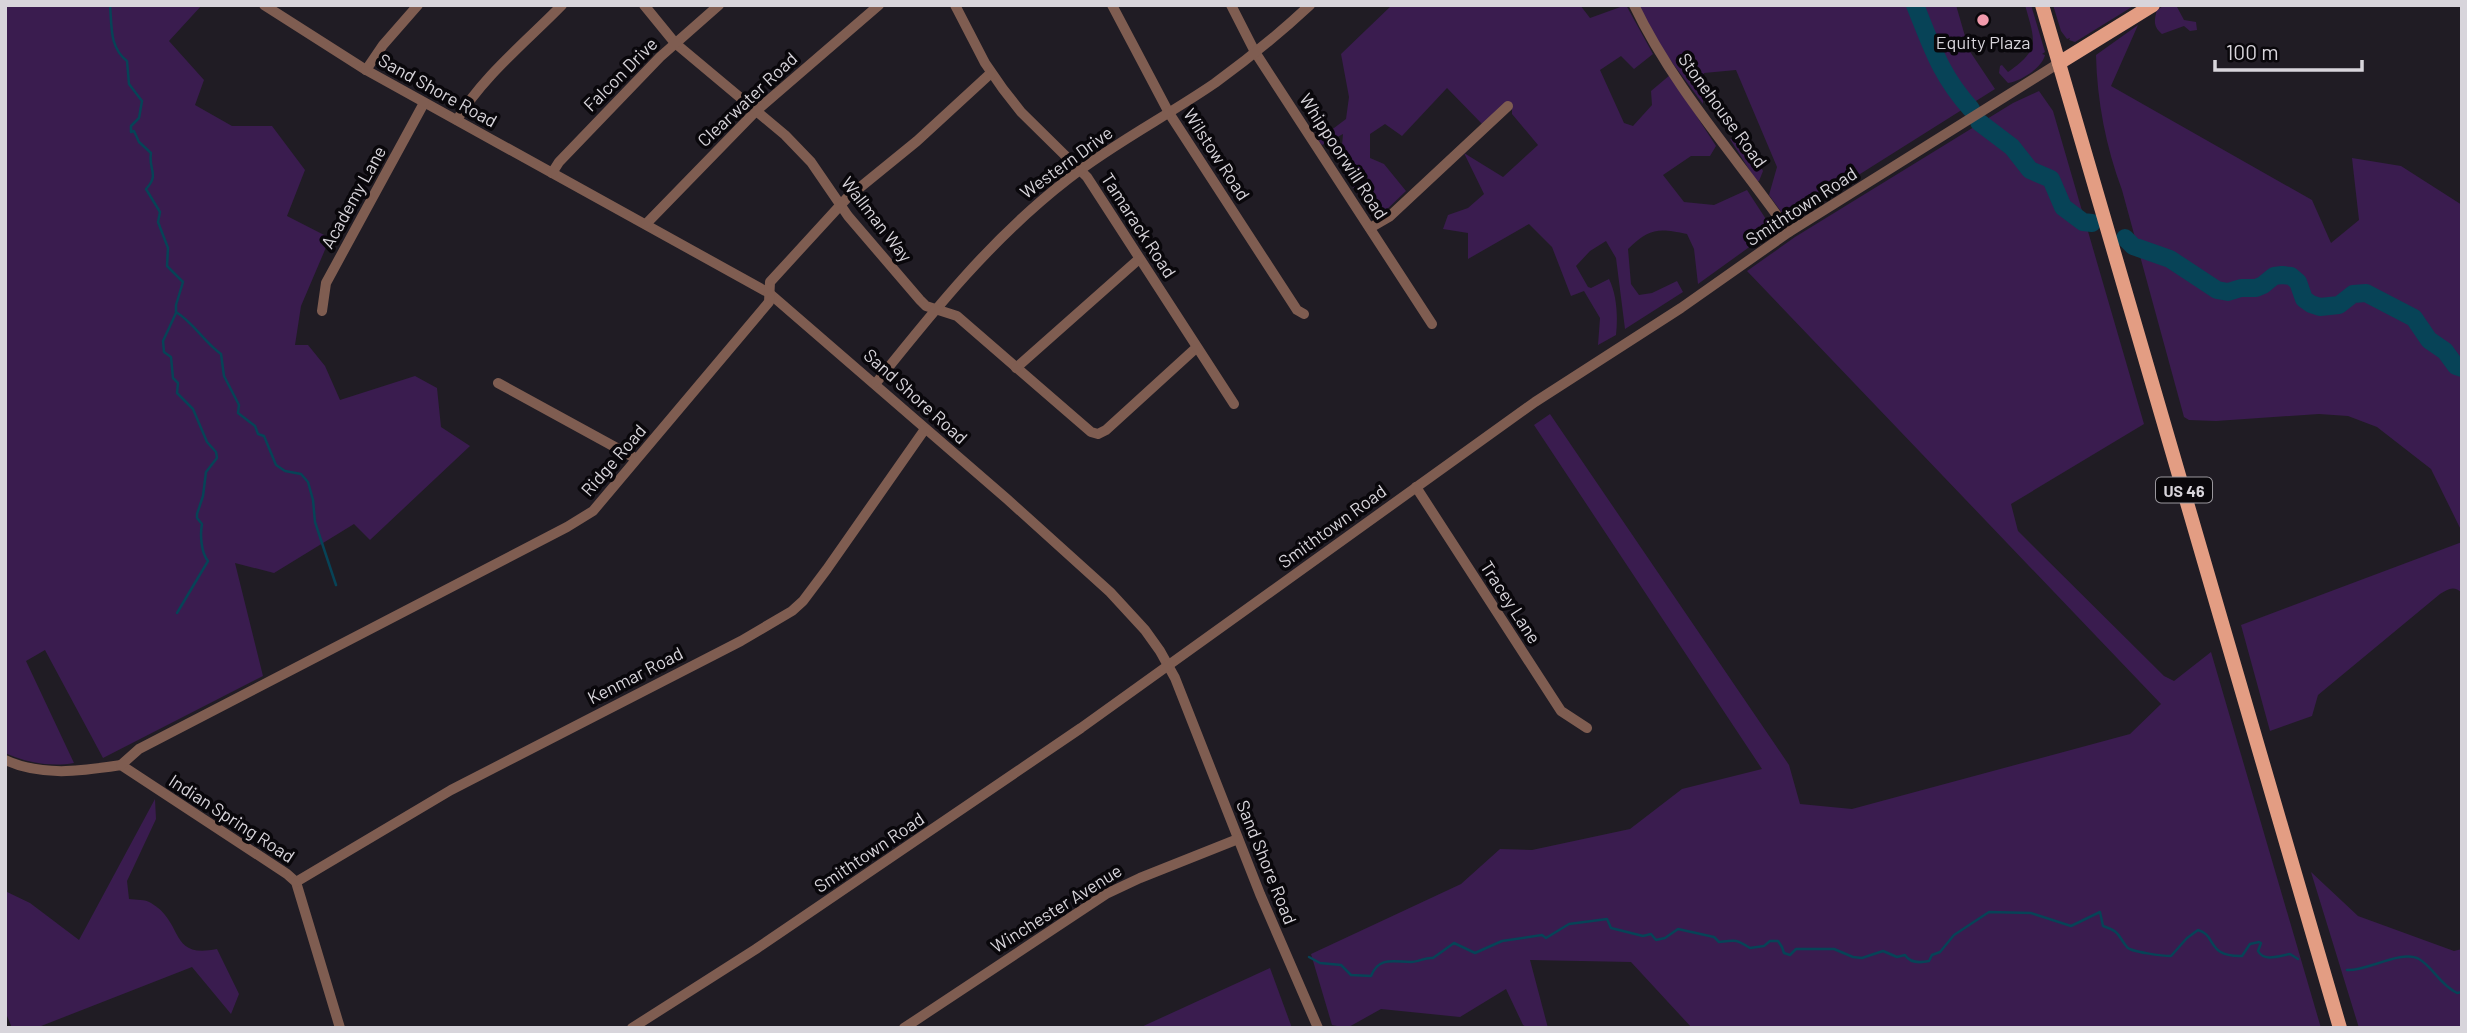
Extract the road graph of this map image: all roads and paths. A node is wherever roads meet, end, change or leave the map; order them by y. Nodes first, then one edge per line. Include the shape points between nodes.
1 (264, 5) edge
2 (418, 5) edge
3 (562, 5) edge
4 (644, 5) edge
5 (719, 5) edge
6 (879, 5) edge
7 (955, 5) edge
8 (1112, 5) edge
9 (1231, 5) edge
10 (1310, 5) edge
11 (1634, 5) edge
12 (2042, 5) edge
13 (2153, 5) edge
14 (280, 10) edge
15 (676, 43) junction
16 (1255, 52) junction
17 (2059, 63) junction
18 (366, 71) junction
19 (991, 73) junction
20 (424, 103) junction
21 (1508, 106) dead end
22 (756, 111) junction
23 (1169, 113) junction
24 (457, 120) junction
25 (1081, 170) junction
26 (552, 173) junction
27 (841, 205) junction
28 (646, 225) junction
29 (1370, 228) junction
30 (1789, 232) junction
31 (1139, 259) junction
32 (769, 293) junction
33 (936, 308) junction
34 (322, 311) dead end
35 (1304, 314) dead end
36 (1432, 324) dead end
37 (1196, 348) junction
38 (1016, 368) junction
39 (498, 383) dead end
40 (876, 383) junction
41 (1234, 404) dead end
42 (925, 429) junction
43 (635, 458) junction
44 (1416, 487) junction
45 (1169, 667) junction
46 (1587, 728) dead end
47 (5, 760) edge
48 (121, 765) junction
49 (1238, 839) junction
50 (296, 882) junction
51 (340, 1028) edge
52 (632, 1028) edge
53 (904, 1028) edge
54 (1318, 1028) edge
55 (2340, 1028) edge

1 - 14 street, Sand Shore Road
2 - 18 street
3 - 24 street
4 - 15 street, Wallman Way
5 - 15 street, Falcon Drive
6 - 22 street, Clearwater Road
7 - 19 street, Tamarack Road
8 - 23 street, Wilstow Road
9 - 16 street, Whippoorwill Road
10 - 16 street, Western Drive
11 - 30 street, Stonehouse Road via 1676,77
12 - 17 main road, US 46
13 - 17 main road
14 - 18 street, Sand Shore Road
15 - 22 street, Wallman Way
15 - 26 street, Falcon Drive
16 - 23 street, Western Drive
16 - 29 street, Whippoorwill Road
17 - 30 street, Smithtown Road
17 - 55 main road, US 46
18 - 20 street, Sand Shore Road
19 - 25 street, Tamarack Road via 1021,112
19 - 27 street, Ridge Road
20 - 24 street, Sand Shore Road
20 - 34 street, Academy Lane via 326,284
21 - 29 street via 1389,217
22 - 27 street, Wallman Way via 811,162
22 - 28 street, Clearwater Road
23 - 25 street, Western Drive
23 - 35 street, Wilstow Road via 1297,310
24 - 26 street, Sand Shore Road
25 - 31 street, Tamarack Road
25 - 33 street, Western Drive via 1025,213
26 - 28 street, Sand Shore Road
27 - 32 street, Ridge Road via 770,282
27 - 33 street, Wallman Way via 920,300
28 - 32 street, Sand Shore Road
29 - 36 street, Whippoorwill Road
30 - 44 street, Smithtown Road
31 - 37 street, Tamarack Road
31 - 38 street
32 - 40 street, Sand Shore Road
32 - 43 street, Ridge Road via 769,302
33 - 38 street, Wallman Way via 957,316
33 - 40 street, Western Drive
37 - 38 street, Wallman Way via 1098,434
37 - 41 street, Tamarack Road
39 - 43 street
40 - 42 street, Sand Shore Road
42 - 45 street, Sand Shore Road via 1120,601
42 - 50 street, Kenmar Road via 792,611 452,790
43 - 48 street, Ridge Road via 593,511 567,527 225,703 139,749
44 - 45 street, Smithtown Road
44 - 46 street, Tracey Lane via 1561,711
45 - 49 street, Sand Shore Road
45 - 52 street, Smithtown Road via 756,949
47 - 48 street via 48,771
48 - 50 street, Indian Spring Road
49 - 53 street, Winchester Avenue via 1106,894
49 - 54 street, Sand Shore Road
50 - 51 street, Indian Spring Road

